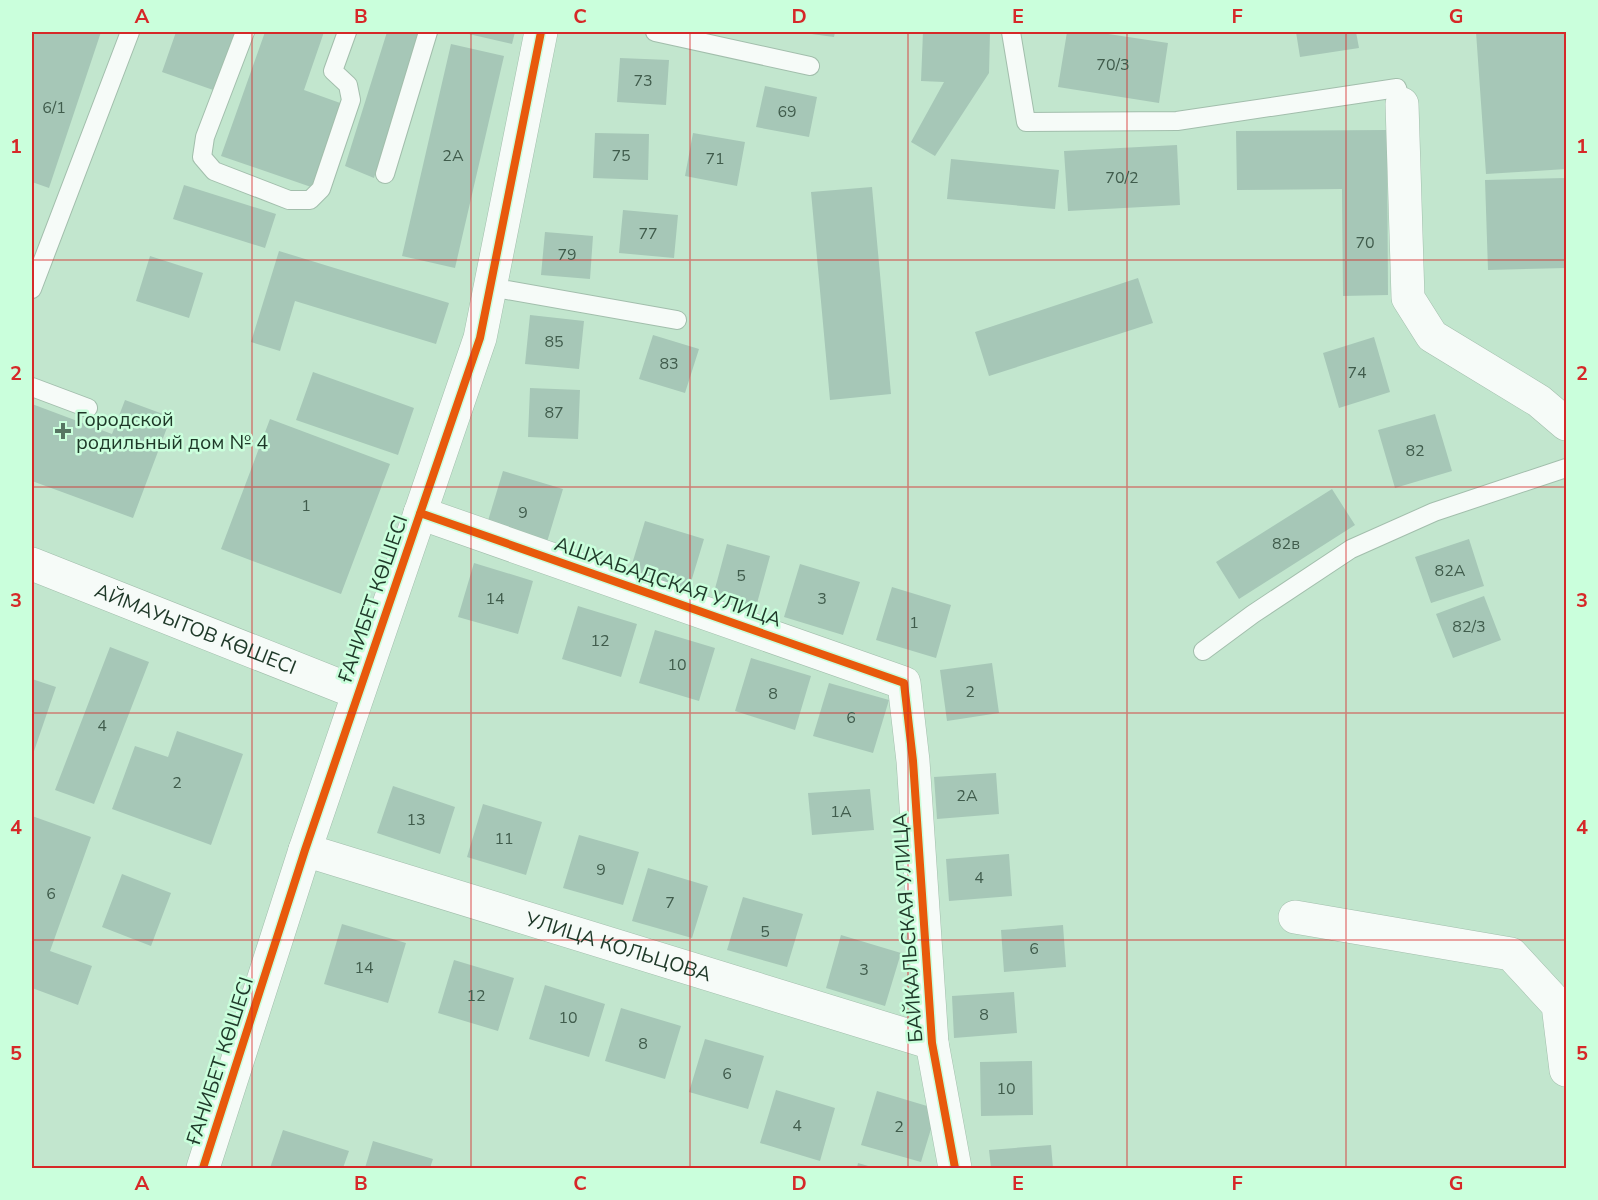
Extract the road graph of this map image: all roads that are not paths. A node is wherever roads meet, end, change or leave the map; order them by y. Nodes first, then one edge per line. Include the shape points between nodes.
1 (130, 32) edge
2 (245, 32) edge
3 (347, 32) edge
4 (428, 32) edge
5 (541, 32) edge
6 (655, 32) edge
7 (1011, 32) edge
8 (810, 66) dead end
9 (1402, 104) joint
10 (386, 174) dead end
11 (490, 287) junction
12 (32, 289) edge
13 (676, 320) dead end
14 (32, 387) edge
15 (88, 408) dead end
16 (1566, 424) edge
17 (1566, 468) edge
18 (420, 513) junction
19 (32, 564) edge
20 (1203, 651) dead end
21 (904, 683) joint
22 (358, 693) junction
23 (304, 850) junction
24 (1295, 917) dead end
25 (932, 1043) junction
26 (1566, 1070) edge
27 (203, 1168) edge
28 (955, 1168) edge

1 - 12 lane
2 - 3 lane via 205,137 202,157 214,171 289,200 310,200 321,189 351,100 348,85 333,71
4 - 10 lane
5 - 11 street, ҒАНИБЕТ КӨШЕСІ
6 - 8 lane
7 - 9 lane via 1026,122 1177,121 1397,88
9 - 16 street via 1408,298 1432,336 1539,401
11 - 13 lane
11 - 18 street, ҒАНИБЕТ КӨШЕСІ via 480,338
14 - 15 lane
17 - 20 lane via 1434,512 1351,549
18 - 21 street, АШХАБАДСКАЯ УЛИЦА
18 - 22 street, ҒАНИБЕТ КӨШЕСІ
19 - 22 street, АЙМАУЫТОВ КӨШЕСІ
21 - 25 street, БАЙКАЛЬСКАЯ УЛИЦА
22 - 23 street, ҒАНИБЕТ КӨШЕСІ
23 - 25 street, УЛИЦА КОЛЬЦОВА
23 - 27 street, ҒАНИБЕТ КӨШЕСІ
24 - 26 street via 1511,954 1558,1005
25 - 28 street, БАЙКАЛЬСКАЯ УЛИЦА

